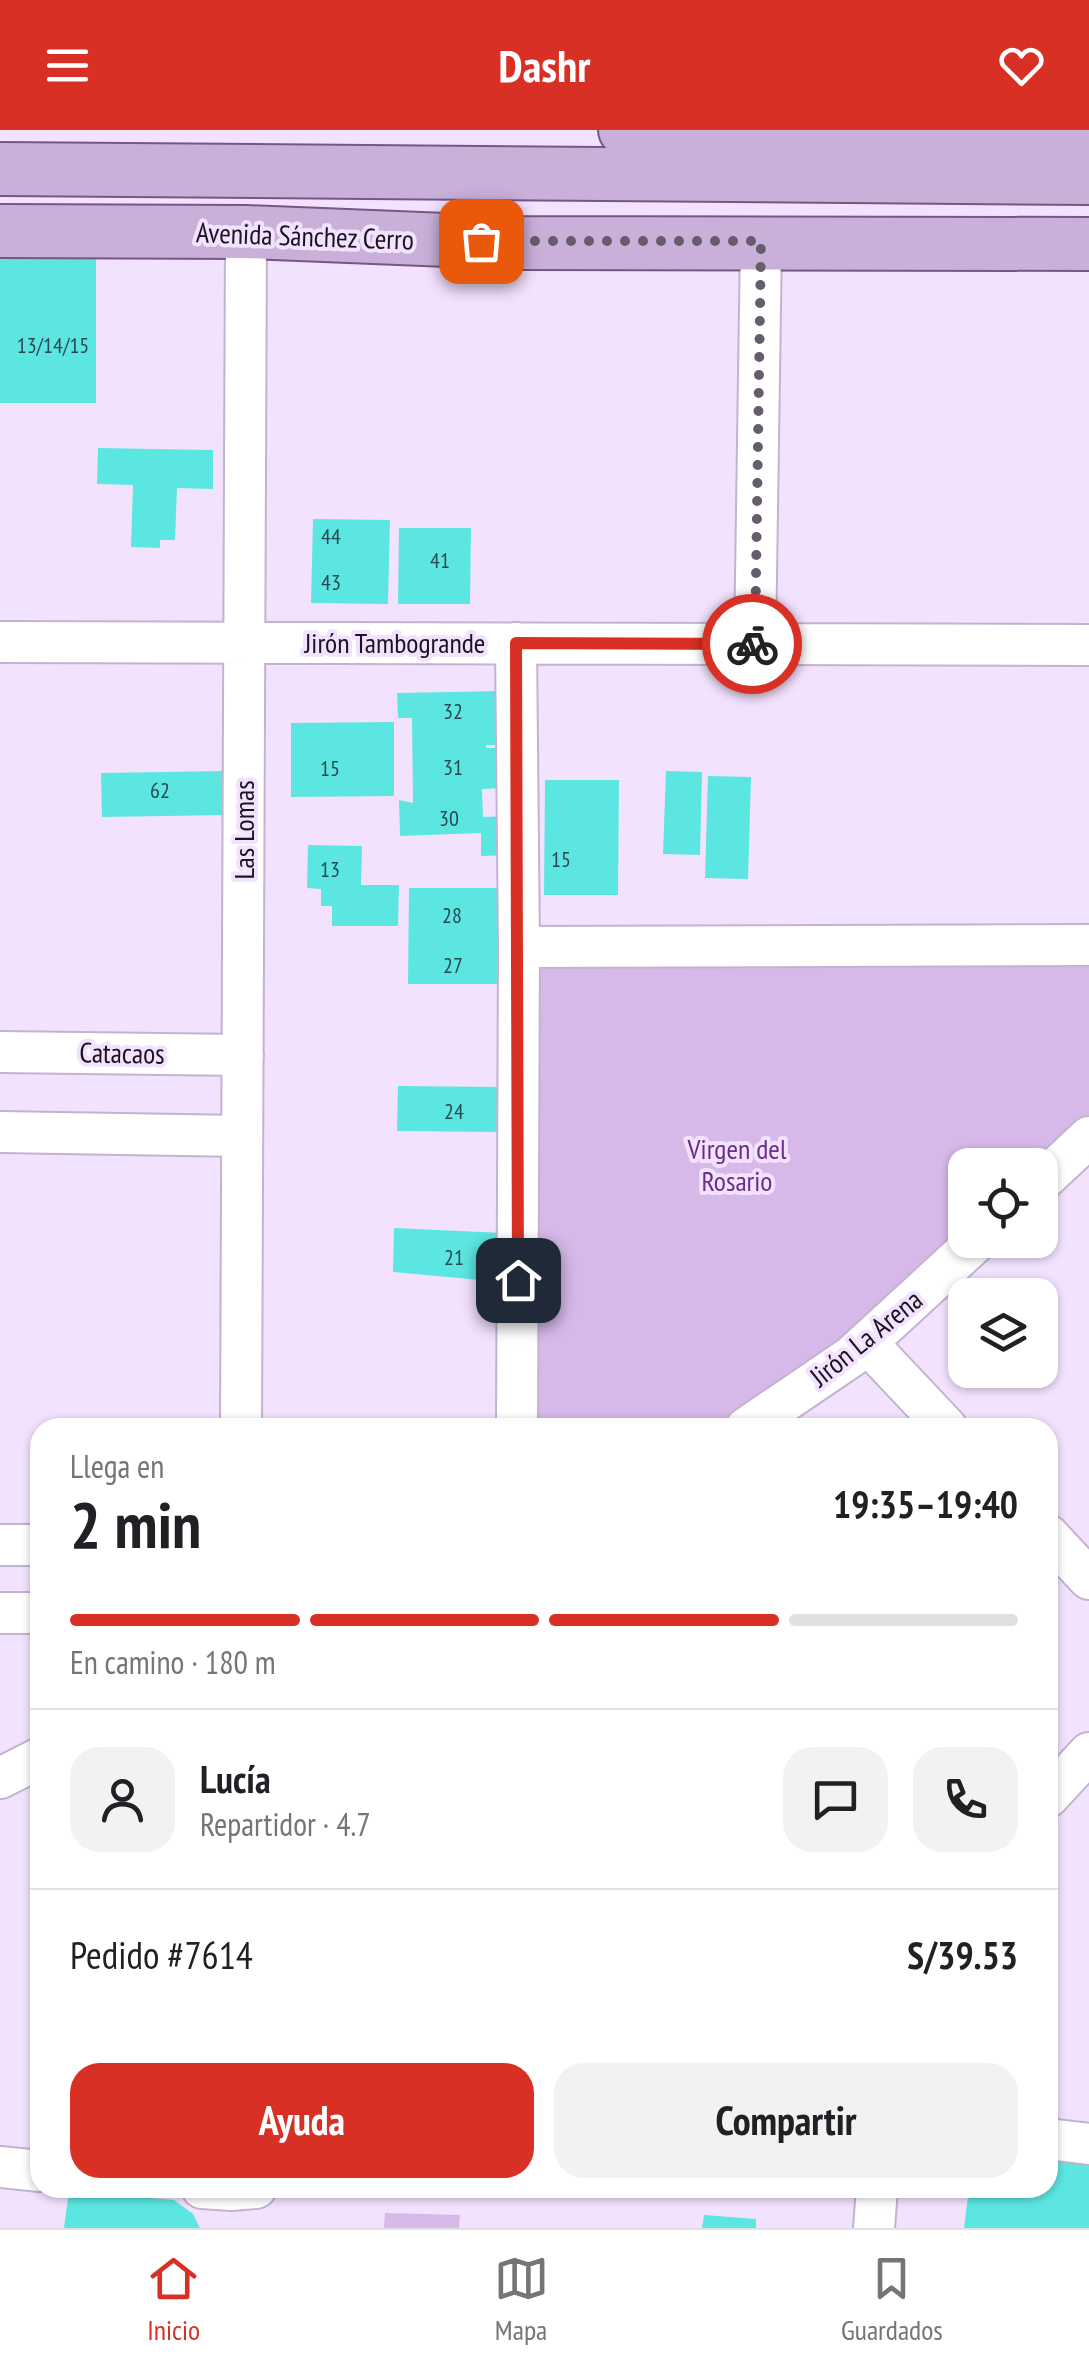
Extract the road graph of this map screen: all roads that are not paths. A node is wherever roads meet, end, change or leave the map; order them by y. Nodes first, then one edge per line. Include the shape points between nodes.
1 (625, 130) edge
2 (1089, 134) edge
3 (0, 169) edge
4 (1089, 178) edge
5 (0, 231) edge
6 (246, 232) junction
7 (761, 241) junction
8 (1089, 244) edge
9 (0, 642) edge
10 (244, 643) junction
11 (516, 643) junction
12 (755, 644) junction
13 (1089, 645) edge
14 (1089, 944) edge
15 (519, 947) junction
16 (0, 1052) edge
17 (243, 1054) junction
18 (0, 1132) edge
19 (242, 1136) junction
20 (1084, 1150) edge
21 (1058, 1170) edge
22 (959, 1258) edge
23 (867, 1343) junction
24 (241, 1418) edge
25 (517, 1418) edge
26 (760, 1418) edge
27 (938, 1418) edge
28 (0, 1544) edge
29 (30, 1545) edge
30 (1058, 1546) edge
31 (1089, 1579) edge
32 (0, 1613) edge
33 (30, 1613) edge
34 (1089, 1753) edge
35 (30, 1763) edge
36 (0, 1778) edge
37 (1058, 1786) edge
38 (1058, 2140) edge
39 (1089, 2144) edge
40 (0, 2168) edge
41 (30, 2171) edge
42 (876, 2198) edge
43 (874, 2228) edge

1 - 2 main road
3 - 4 main road
5 - 6 main road, Avenida Sánchez Cerro
6 - 7 main road, Avenida Sánchez Cerro via 520,242
6 - 10 street, Las Lomas
7 - 8 main road, Avenida Sánchez Cerro
7 - 12 street
9 - 10 street, Jirón Tambogrande
10 - 11 street, Jirón Tambogrande
10 - 17 street, Las Lomas
11 - 12 street, Jirón Tambogrande
11 - 15 street
12 - 13 street, Jirón Tambogrande
14 - 15 street
15 - 25 street
16 - 17 street, Catacaos
17 - 19 street, Las Lomas
18 - 19 street
19 - 24 street, Las Lomas
20 - 21 street
22 - 23 street, Jirón La Arena
23 - 26 street, Jirón La Arena
23 - 27 street
28 - 29 street
30 - 31 street
32 - 33 street
34 - 37 street
35 - 36 street
38 - 39 street
40 - 41 street
42 - 43 street

